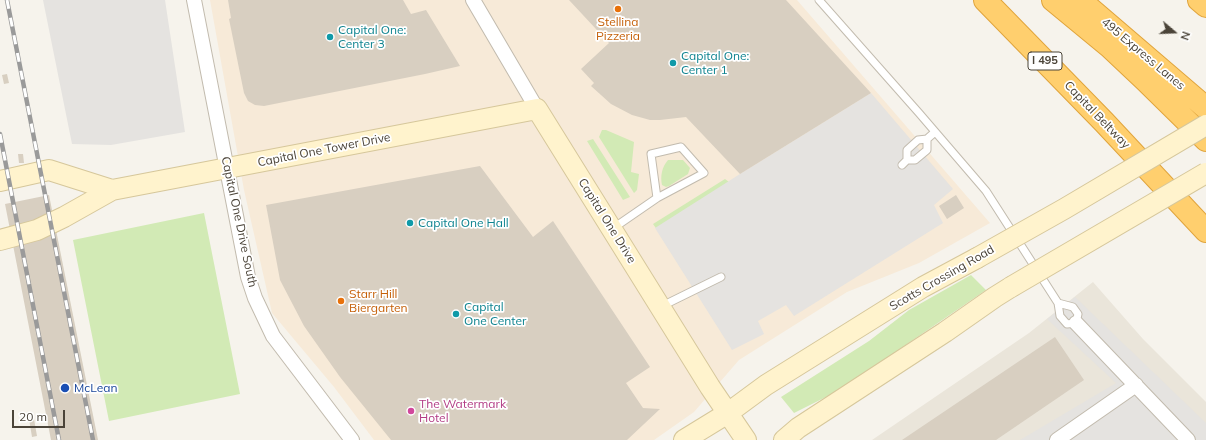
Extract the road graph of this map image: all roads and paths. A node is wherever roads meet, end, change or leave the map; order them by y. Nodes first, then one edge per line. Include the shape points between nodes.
1 (194, 0) edge
2 (474, 0) edge
3 (819, 0) edge
4 (985, 0) edge
5 (1053, 0) edge
6 (1080, 0) edge
7 (1199, 0) edge
8 (1206, 6) edge
9 (1181, 86) junction
10 (1206, 108) edge
11 (537, 109) junction
12 (1206, 114) edge
13 (1206, 125) edge
14 (935, 132) junction
15 (927, 139) junction
16 (1206, 140) edge
17 (228, 168) junction
18 (1206, 173) edge
19 (0, 181) edge
20 (112, 190) junction
21 (657, 198) junction
22 (612, 229) junction
23 (1206, 231) edge
24 (0, 240) edge
25 (721, 277) dead end
26 (1058, 303) junction
27 (660, 307) junction
28 (1076, 323) junction
29 (1136, 385) junction
30 (728, 413) junction
31 (352, 440) edge
32 (684, 440) edge
33 (746, 440) edge
34 (784, 440) edge
35 (1056, 440) edge
36 (1188, 440) edge

1 - 17 street, Capital One Drive South
2 - 11 street, Capital One Drive
3 - 14 lane
4 - 23 highway, Capital Beltway / I 495
5 - 16 highway via 1115,52
6 - 9 highway, 495 Express Lanes
7 - 8 highway
9 - 10 highway, 495 Express Lanes
9 - 12 highway
11 - 17 main road, Capital One Tower Drive
11 - 22 main road, Capital One Drive
13 - 30 main road, Scotts Crossing Road, bridge via 1064,209 924,287 766,385
14 - 15 lane
14 - 26 lane via 986,191
15 - 15 lane via 918,140 907,150 905,162 915,160 927,150
17 - 20 main road, Capital One Tower Drive
17 - 31 street, Capital One Drive South via 248,277 265,321 273,336
18 - 34 main road, bridge via 995,297 946,332 798,428
19 - 20 main road, Capital One Tower Drive via 49,170
20 - 24 main road, Capital One Tower Drive via 37,230
21 - 21 lane via 704,173 681,147 651,154
21 - 22 lane
22 - 27 main road, Capital One Drive
25 - 27 lane
26 - 28 lane via 1060,316 1067,324
26 - 28 lane via 1073,307 1078,314
27 - 30 main road, Capital One Drive
28 - 29 street
29 - 35 street
29 - 36 street
30 - 32 main road, Scotts Crossing Road
30 - 33 main road, Capital One Drive

